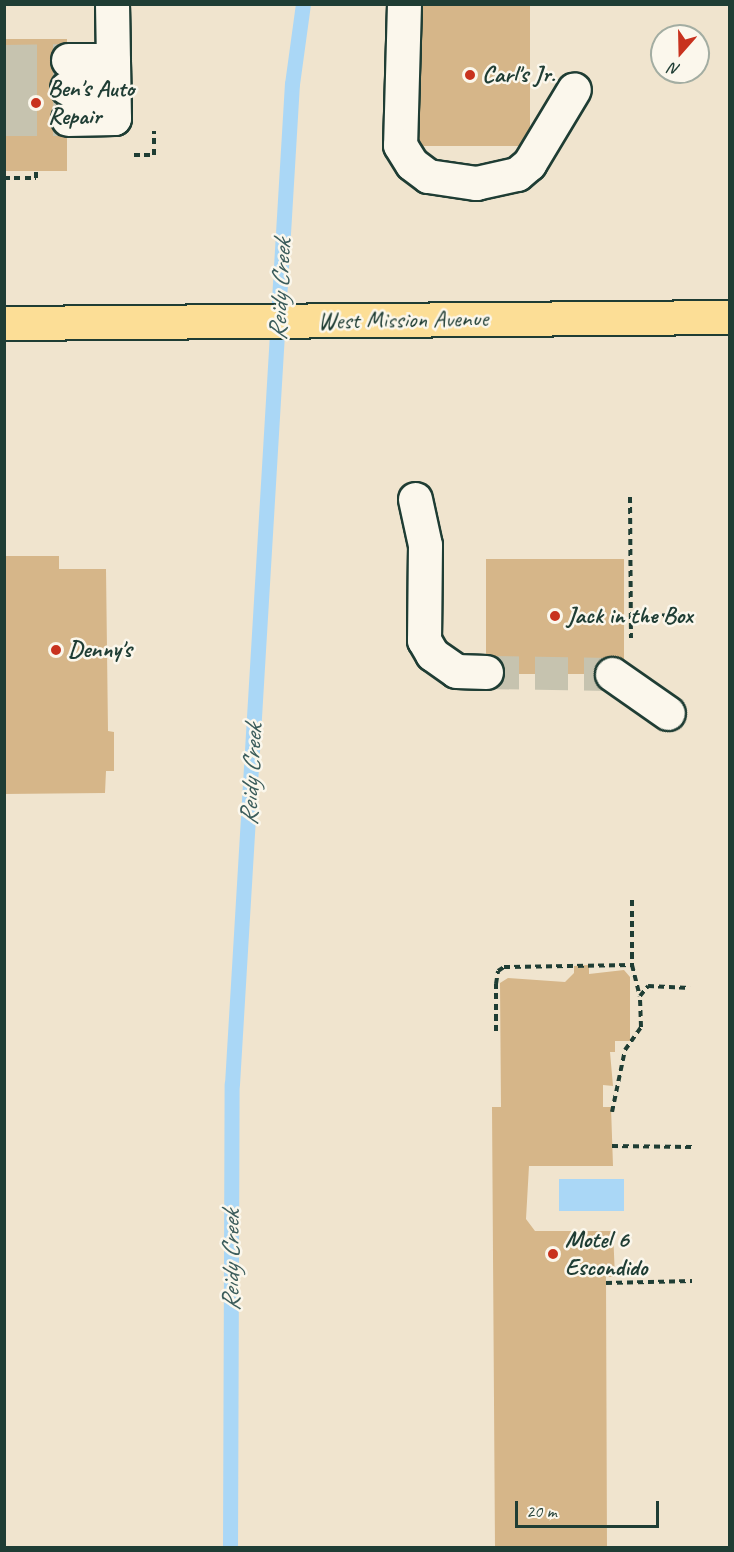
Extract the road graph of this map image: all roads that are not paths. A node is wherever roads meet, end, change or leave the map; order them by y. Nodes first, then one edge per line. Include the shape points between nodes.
1 (404, 4) edge
2 (112, 5) edge
3 (113, 74) junction
4 (574, 90) dead end
5 (729, 317) edge
6 (4, 322) edge
7 (415, 499) dead end
8 (486, 672) tunnel mouth
9 (622, 681) tunnel mouth
10 (668, 713) dead end

1 - 4 lane via 400,145 412,164 428,176 476,183 517,174 529,164
2 - 3 lane
3 - 3 lane via 68,89 114,118
5 - 6 main road, West Mission Avenue
7 - 8 lane via 425,545 424,640 432,654 456,671
9 - 10 lane

